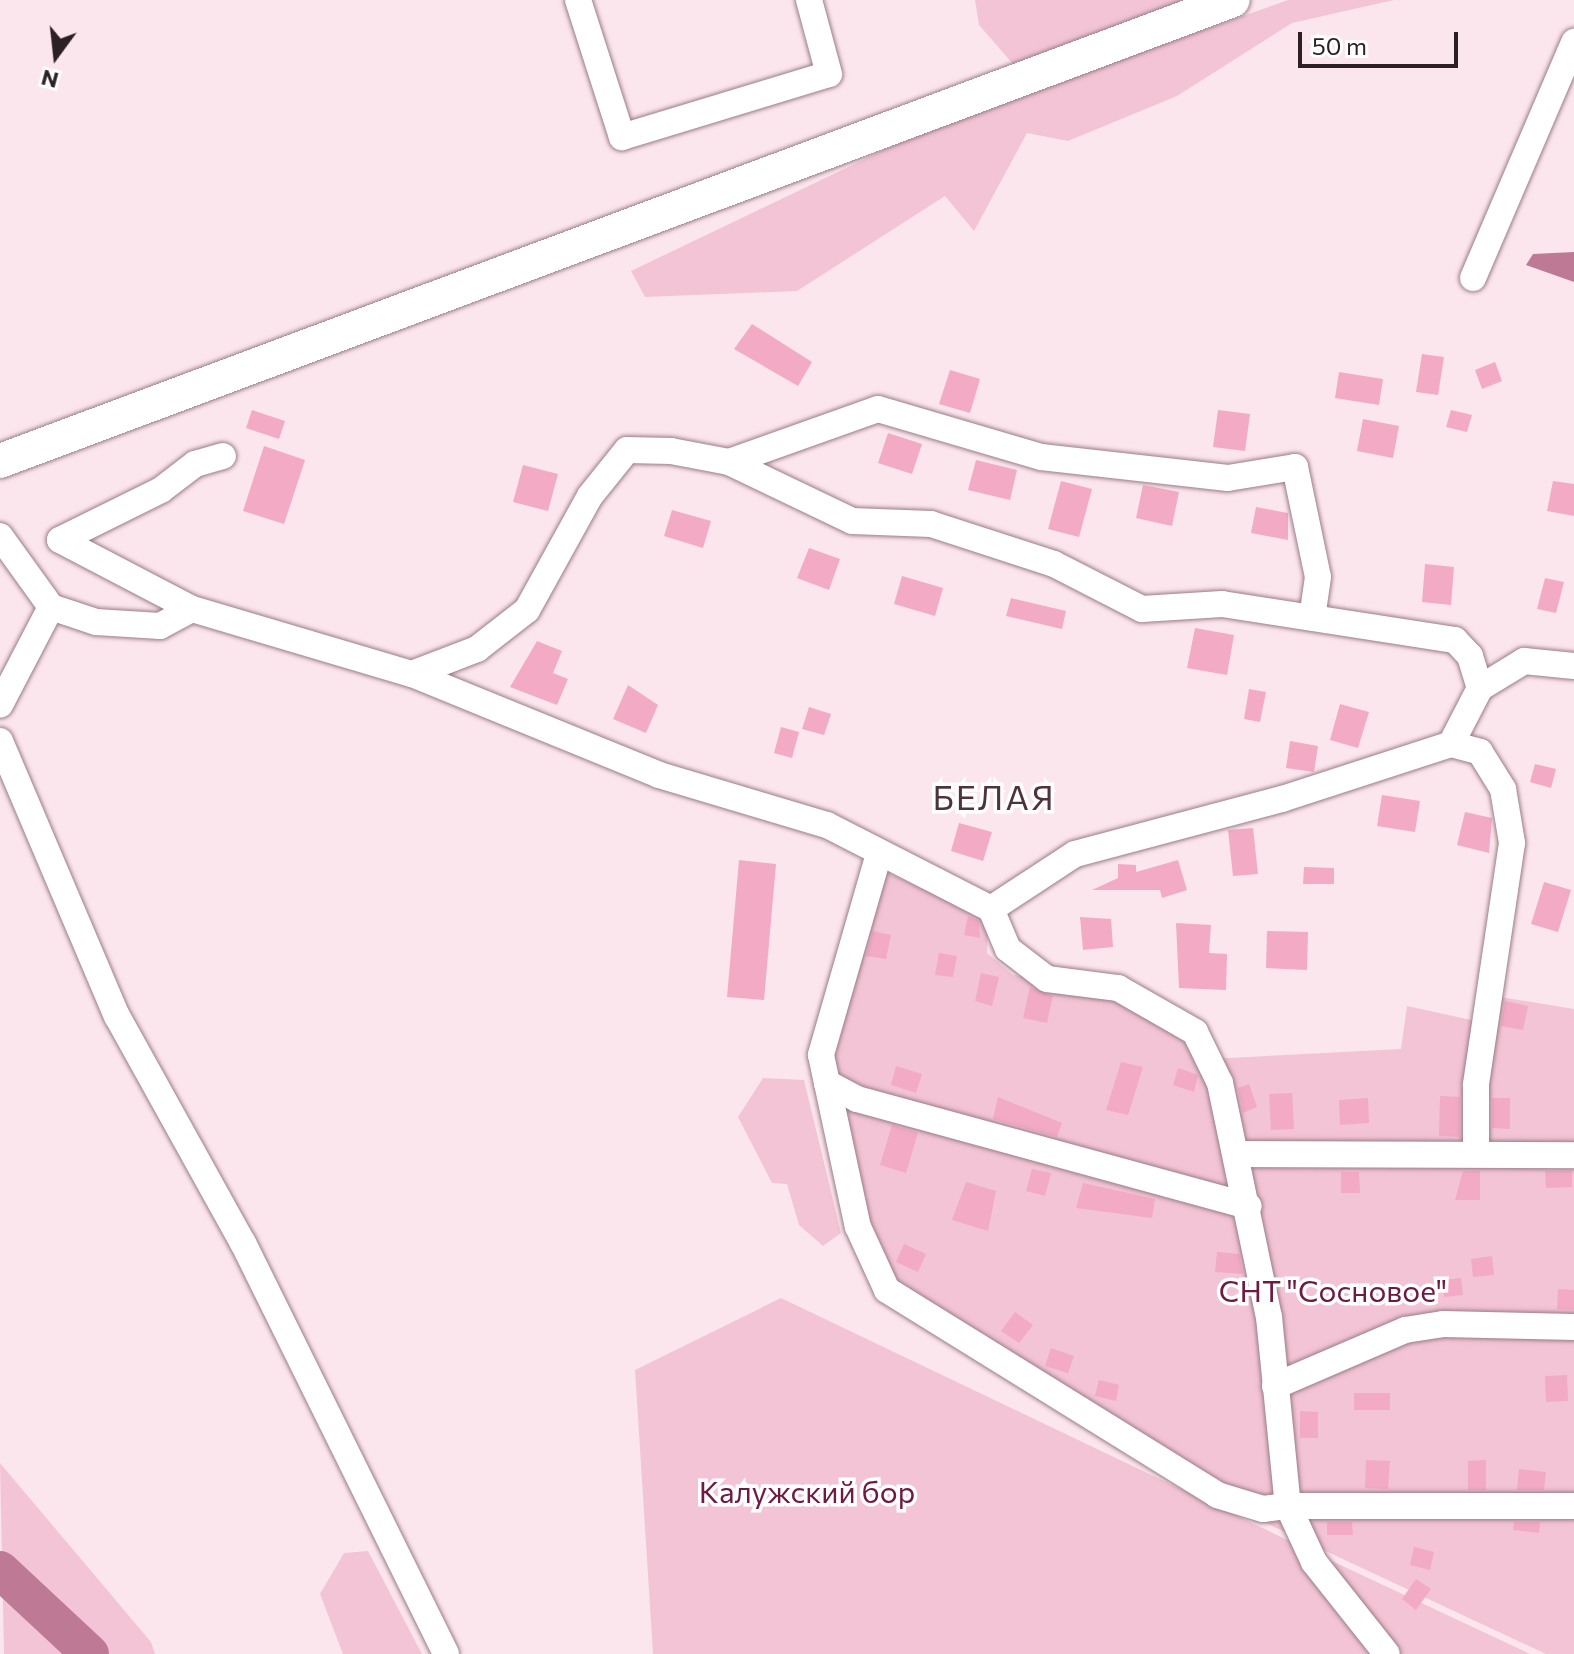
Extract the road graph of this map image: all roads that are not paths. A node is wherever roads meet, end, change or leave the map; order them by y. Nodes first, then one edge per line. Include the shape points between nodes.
1 (578, 0) edge
2 (809, 0) edge
3 (1233, 0) edge
4 (1574, 42) edge
5 (1473, 278) dead end
6 (223, 456) dead end
7 (0, 461) edge
8 (729, 462) junction
9 (0, 536) edge
10 (51, 607) junction
11 (192, 609) junction
12 (1312, 618) junction
13 (1574, 666) edge
14 (412, 674) junction
15 (1480, 688) junction
16 (0, 705) edge
17 (0, 741) edge
18 (1451, 744) junction
19 (878, 857) junction
20 (991, 909) junction
21 (827, 1083) junction
22 (1239, 1154) junction
23 (1476, 1154) junction
24 (1574, 1155) edge
25 (1249, 1206) junction
26 (1574, 1327) edge
27 (1275, 1386) junction
28 (1288, 1506) junction
29 (1574, 1506) edge
30 (446, 1654) edge
31 (1387, 1654) edge

1 - 2 street via 622,137 829,74
3 - 7 main road
4 - 5 street
6 - 11 street via 195,464 161,490 60,540
8 - 12 street via 852,521 931,524 1054,564 1142,609 1222,604
8 - 12 street via 878,409 1041,457 1228,478 1295,467 1318,577
8 - 14 street via 627,450 590,496 527,610 477,649
9 - 10 street
10 - 11 street via 96,622 160,626
10 - 16 street
11 - 14 street
12 - 15 street via 1455,640
13 - 15 street via 1524,661
14 - 19 street via 659,775 827,825
15 - 18 street
17 - 30 street via 117,1016 243,1243
18 - 20 street via 1282,799 1075,854
18 - 23 street via 1480,752 1503,789 1512,843 1476,1085
19 - 20 street
19 - 21 street via 821,1055
20 - 22 street via 1008,949 1047,979 1118,988 1195,1032 1220,1083
21 - 25 street via 857,1099
21 - 28 street via 858,1227 887,1290 1217,1495 1263,1509
22 - 23 street
22 - 25 street
23 - 24 street
25 - 27 street
26 - 27 street via 1443,1324 1405,1330
27 - 28 street
28 - 29 street
28 - 31 street via 1314,1562

